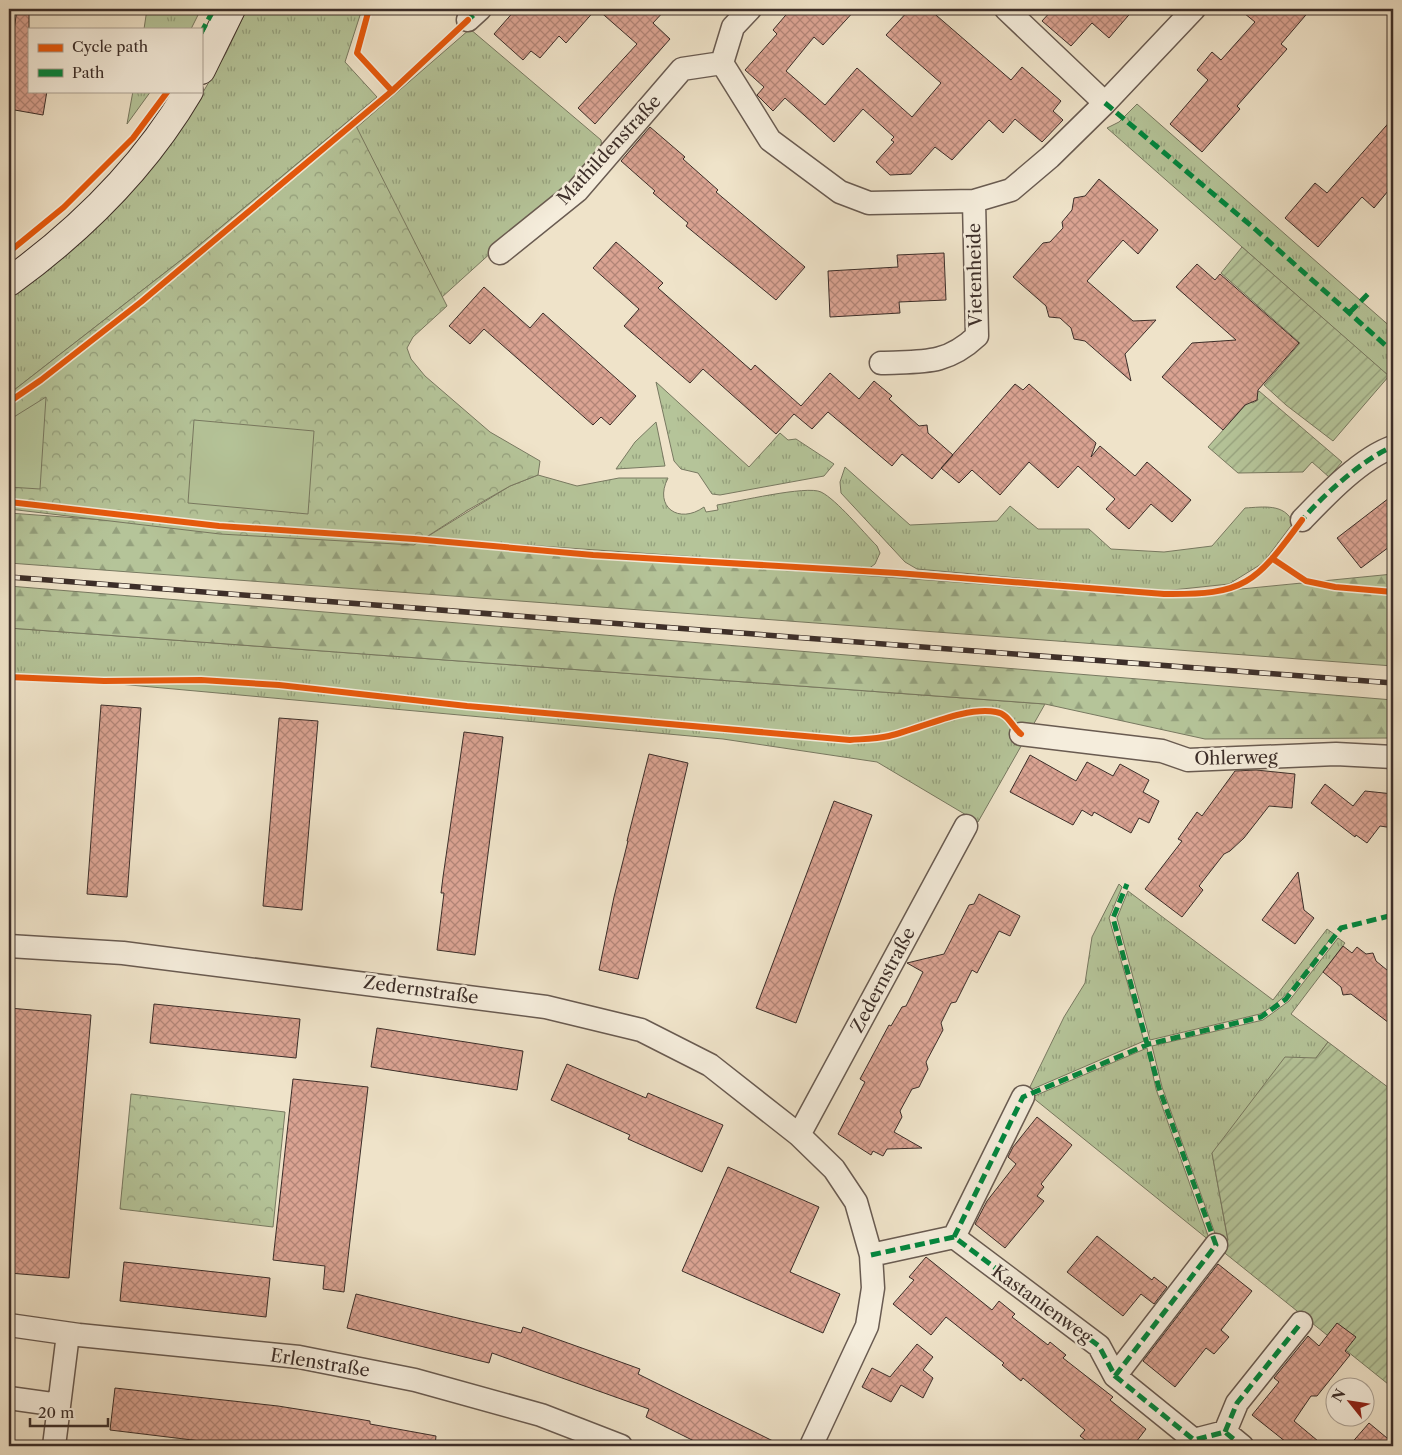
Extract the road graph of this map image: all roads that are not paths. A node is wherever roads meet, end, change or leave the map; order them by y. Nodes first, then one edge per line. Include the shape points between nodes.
1 (231, 9) edge
2 (750, 9) edge
3 (1006, 9) edge
4 (1194, 9) edge
5 (722, 63) junction
6 (202, 68) edge
7 (188, 92) edge
8 (1105, 103) junction
9 (974, 201) junction
10 (500, 253) dead end
11 (9, 282) edge
12 (881, 363) dead end
13 (1393, 447) edge
14 (1302, 520) dead end
15 (1022, 734) dead end
16 (1393, 758) edge
17 (966, 826) dead end
18 (9, 946) edge
19 (1023, 1097) dead end
20 (799, 1135) junction
21 (954, 1237) junction
22 (1216, 1245) dead end
23 (870, 1255) junction
24 (1301, 1323) dead end
25 (9, 1325) edge
26 (68, 1334) junction
27 (1115, 1376) junction
28 (9, 1398) edge
29 (59, 1404) junction
30 (1226, 1432) junction
31 (54, 1446) edge
32 (621, 1446) edge
33 (811, 1446) edge
34 (1242, 1446) edge

1 - 6 street
2 - 5 street via 733,27
3 - 8 street
4 - 8 street
5 - 9 street via 770,140 840,192 869,203
5 - 10 street, Mathildenstraße via 682,69 577,190
7 - 11 street via 150,147 106,198 58,243
8 - 9 street via 1011,190
9 - 12 street, Vietenheide via 977,336 965,348 939,361
13 - 14 street via 1357,469
15 - 16 street, Ohlerweg via 1162,752 1188,760 1336,754
17 - 20 street, Zedernstraße
18 - 20 street, Zedernstraße via 123,953 546,1007 641,1030 710,1065
19 - 21 street
20 - 23 street, Zedernstraße via 834,1168 856,1202
21 - 23 street
21 - 27 street, Kastanienweg via 1099,1346
22 - 27 street
23 - 33 street, Zedernstraße via 872,1288 867,1326
24 - 30 street via 1237,1403
25 - 26 street, Erlenstraße
26 - 29 street
26 - 32 street, Erlenstraße via 299,1357 415,1380 541,1415
27 - 30 street, Kastanienweg via 1194,1440
28 - 29 street
29 - 31 street
30 - 34 street

